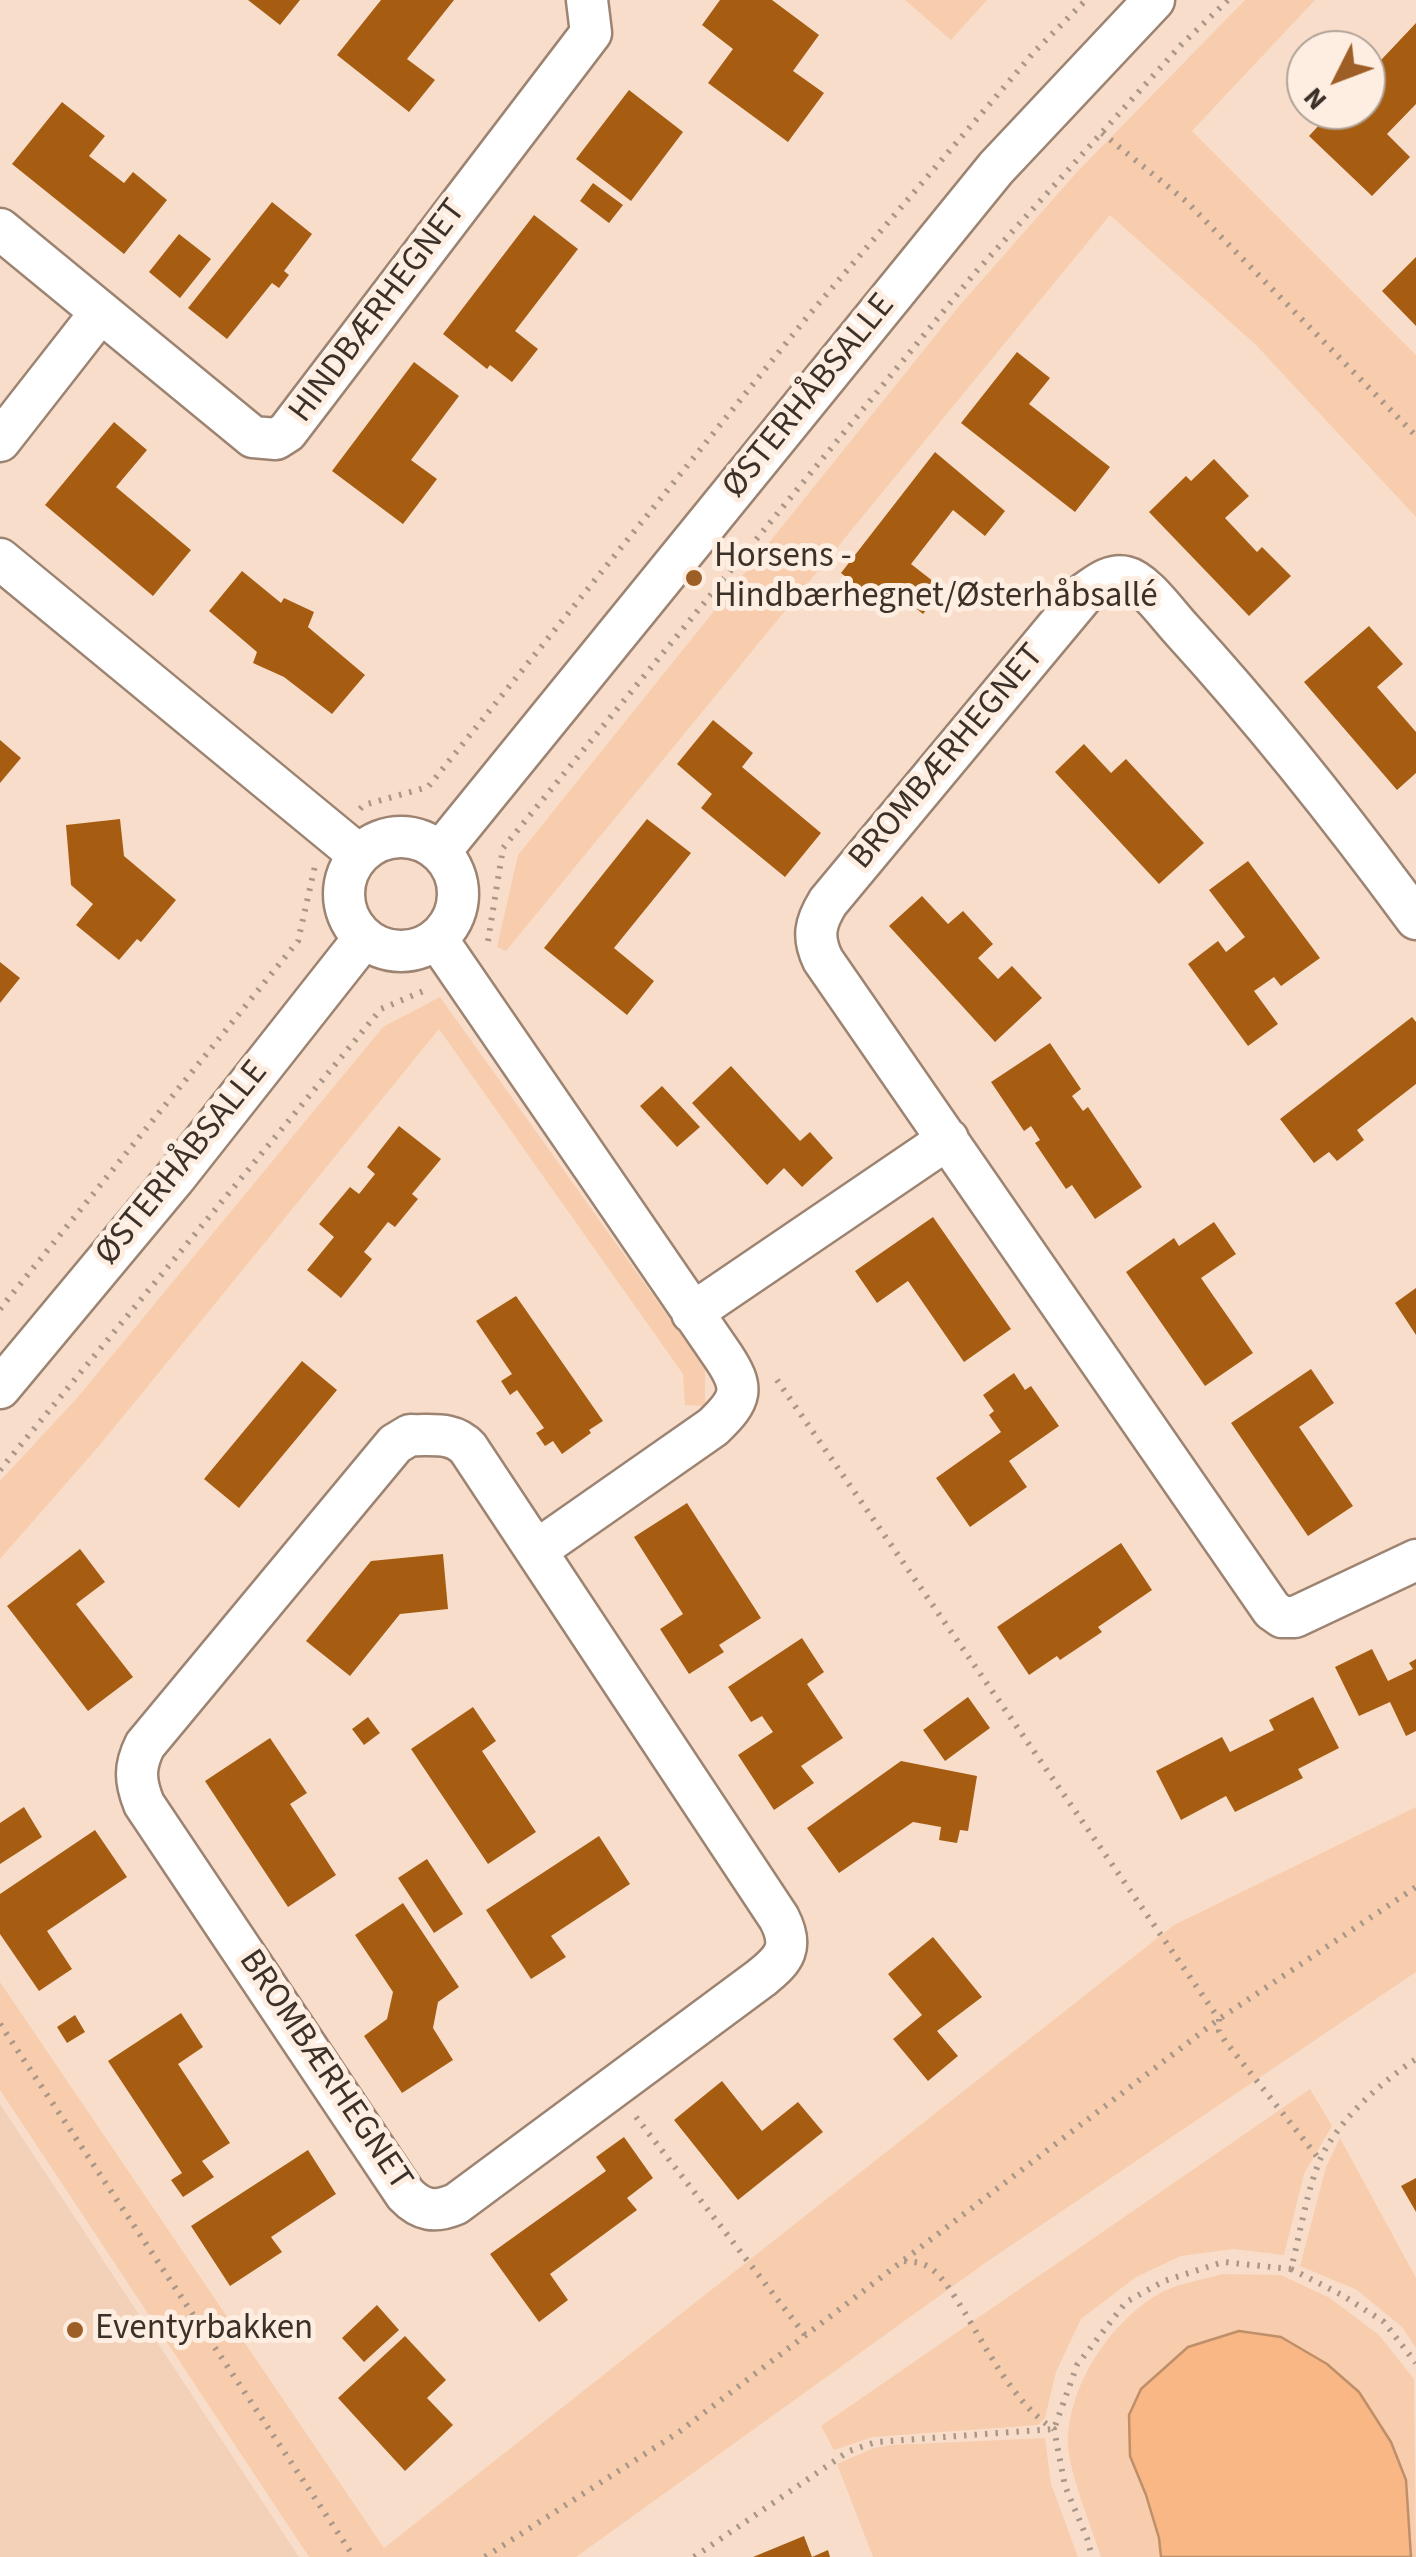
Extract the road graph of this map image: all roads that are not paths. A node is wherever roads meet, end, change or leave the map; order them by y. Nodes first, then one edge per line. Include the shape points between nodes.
1 (588, 0) edge
2 (1154, 0) edge
3 (0, 229) edge
4 (100, 314) junction
5 (0, 441) edge
6 (0, 559) edge
7 (348, 846) junction
8 (440, 852) junction
9 (1416, 919) edge
10 (364, 938) junction
11 (447, 954) junction
12 (948, 1139) junction
13 (692, 1313) junction
14 (0, 1388) edge
15 (537, 1550) junction
16 (1416, 1560) edge

1 - 4 street, HINDBÆRHEGNET via 591,32 287,432 276,439 253,437
2 - 8 street, ØSTERHÅBSALLE via 996,168
3 - 4 street, HINDBÆRHEGNET
4 - 5 street
6 - 7 street
7 - 8 street via 408,837
7 - 10 street via 345,907
8 - 11 street via 458,886
9 - 12 street, BROMBÆRHEGNET via 1275,736 1142,586 1117,576 1102,581 828,902 814,932 823,960
10 - 11 street via 393,951 424,947
10 - 14 street, ØSTERHÅBSALLE
11 - 13 street
12 - 13 street
12 - 16 street, BROMBÆRHEGNET via 1272,1610 1295,1617
13 - 15 street via 736,1375 739,1392 730,1410
15 - 15 street, BROMBÆRHEGNET via 462,1441 401,1439 138,1759 144,1804 394,2178 415,2205 428,2210 456,2204 777,1966 786,1951 780,1918

